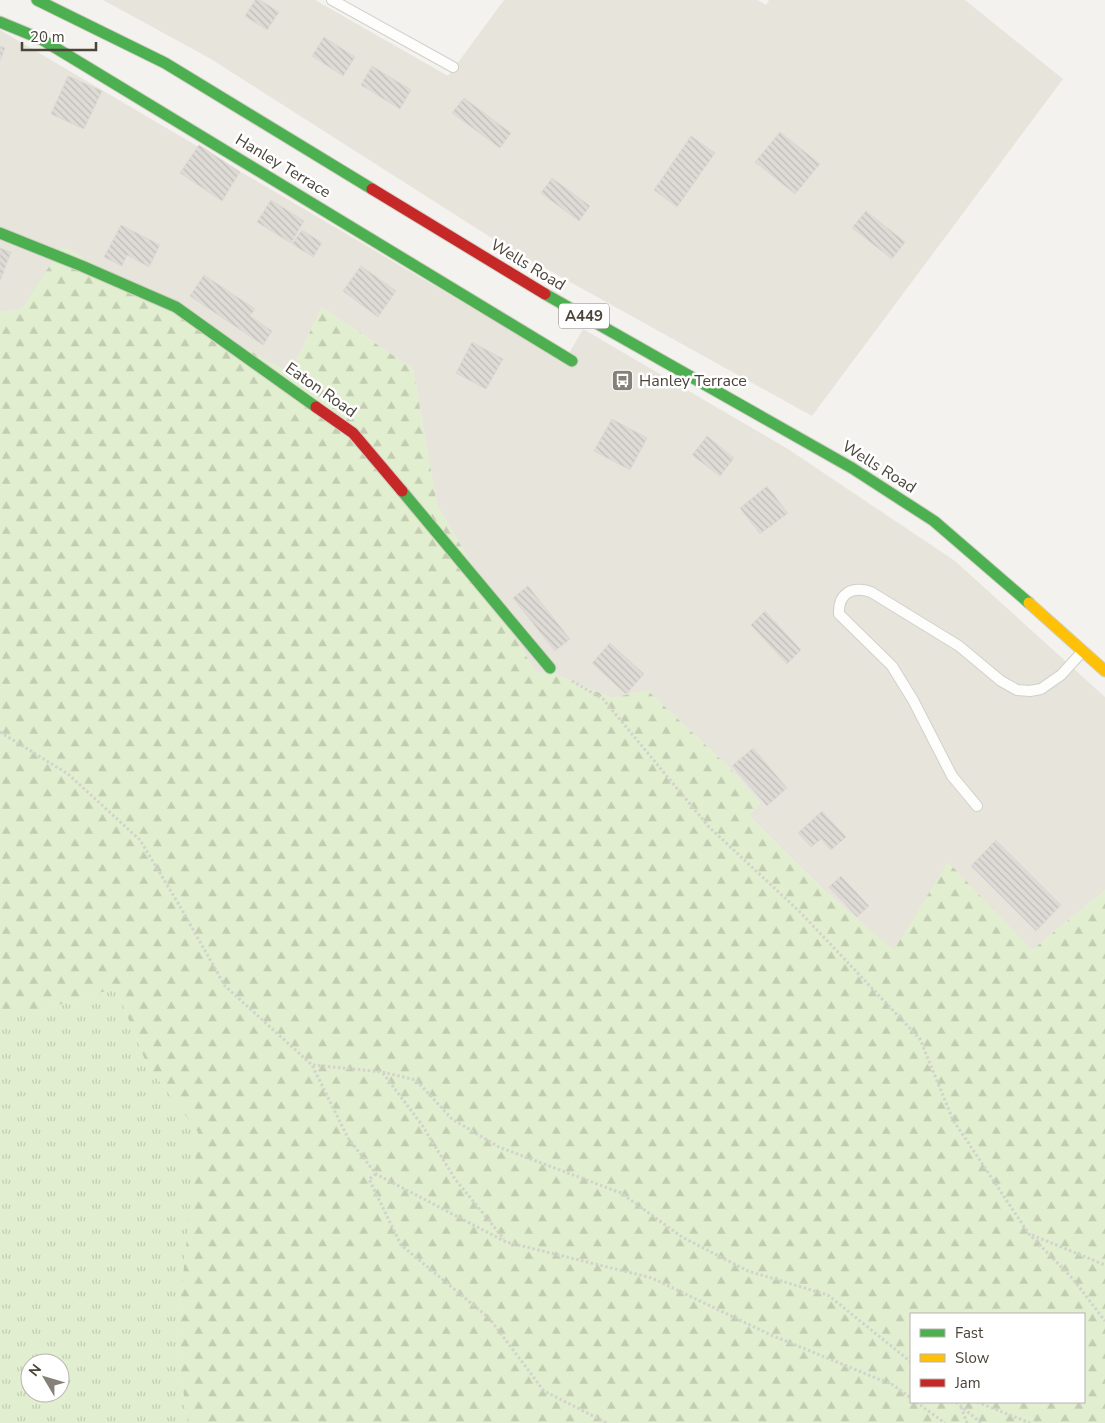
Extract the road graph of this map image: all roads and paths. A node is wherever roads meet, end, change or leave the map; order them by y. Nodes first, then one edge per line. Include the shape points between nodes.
1 (37, 0) edge
2 (332, 0) edge
3 (0, 22) edge
4 (453, 66) dead end
5 (0, 233) edge
6 (572, 360) dead end
7 (1083, 652) junction
8 (550, 668) joint
9 (1105, 671) edge
10 (0, 732) edge
11 (977, 806) dead end
12 (312, 1065) junction
13 (382, 1072) junction
14 (376, 1174) junction
15 (1029, 1234) junction
16 (506, 1242) junction
17 (1105, 1265) edge
18 (1105, 1321) edge
19 (910, 1361) edge
20 (910, 1397) edge
21 (917, 1403) edge
22 (957, 1403) edge
23 (980, 1403) edge
24 (961, 1407) junction
25 (607, 1423) edge
26 (945, 1423) edge
27 (967, 1423) edge
28 (981, 1423) edge
29 (1030, 1423) edge

1 - 7 main road, Wells Road / A449 via 165,63 531,286 852,468 934,521
2 - 4 lane
3 - 6 main road, Hanley Terrace via 41,39
5 - 8 main road, Eaton Road via 176,307 353,433
7 - 9 main road, Wells Road / A449
7 - 11 lane via 1061,675 1041,689 1018,690 1001,681 960,646 871,592 857,590 840,600 840,614 892,666 914,700 952,776
8 - 15 path via 603,699 709,827 800,912 920,1039 953,1120
10 - 12 path via 68,774 140,840 225,986
12 - 13 path
12 - 14 path via 348,1138
13 - 16 path via 422,1125 455,1179
13 - 19 path via 416,1080 452,1120 499,1147 621,1193 682,1237 748,1271 828,1295
14 - 16 path
14 - 25 path via 369,1179 401,1245 489,1318 544,1391
15 - 17 path
15 - 18 path via 1073,1279
16 - 20 path via 652,1278 771,1335 893,1385
21 - 26 path
22 - 24 path
23 - 29 path
24 - 27 path
24 - 28 path

